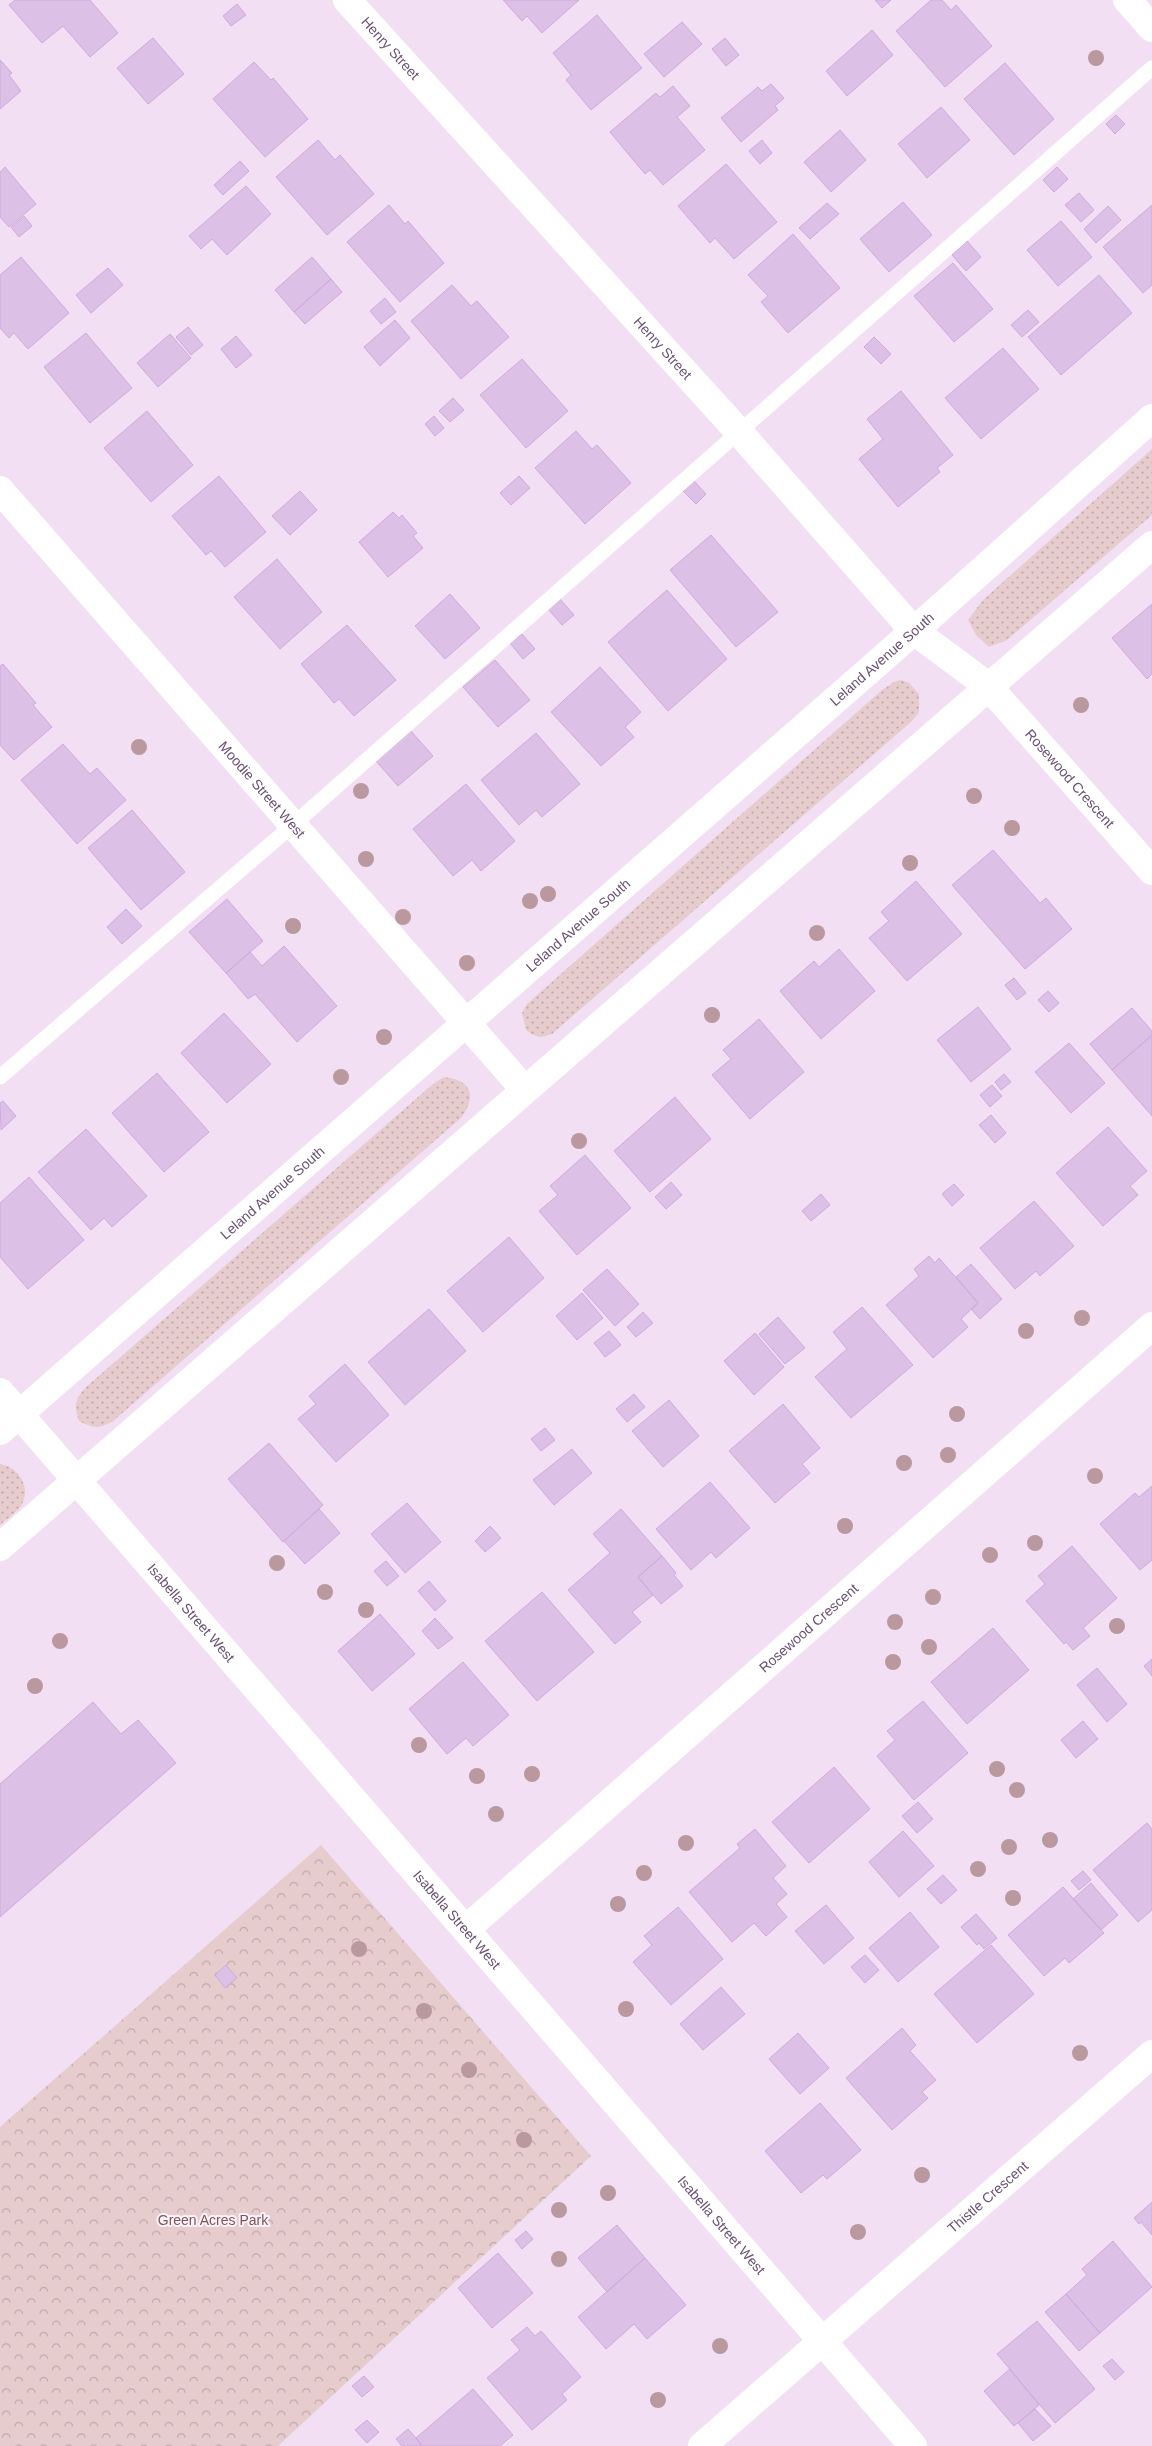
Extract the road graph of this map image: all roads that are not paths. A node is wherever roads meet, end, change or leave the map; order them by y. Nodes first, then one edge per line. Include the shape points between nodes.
1 (347, 0) edge
2 (1127, 0) edge
3 (1152, 28) edge
4 (1152, 68) edge
5 (1152, 418) edge
6 (738, 432) junction
7 (0, 490) edge
8 (1152, 545) edge
9 (914, 631) junction
10 (988, 686) junction
11 (294, 824) junction
12 (1152, 871) edge
13 (467, 1023) junction
14 (0, 1077) edge
15 (524, 1089) junction
16 (1152, 1326) edge
17 (0, 1392) edge
18 (10, 1423) edge
19 (78, 1481) junction
20 (0, 1547) edge
21 (466, 1930) junction
22 (1152, 2054) edge
23 (823, 2341) junction
24 (702, 2446) edge
25 (913, 2446) edge

1 - 6 street, Henry Street
2 - 3 street
4 - 6 lane
5 - 9 street, Leland Avenue South
6 - 9 street, Henry Street
6 - 11 lane
7 - 11 street, Moodie Street West
8 - 10 street
9 - 10 street, Henry Street
9 - 13 street, Leland Avenue South
10 - 12 street, Rosewood Crescent
10 - 15 street
11 - 13 street, Moodie Street West
11 - 14 lane
13 - 15 street, Moodie Street West
13 - 18 street, Leland Avenue South
15 - 19 street
16 - 21 street, Rosewood Crescent
17 - 18 street, Isabella Street West
18 - 19 street, Isabella Street West
19 - 20 street
19 - 21 street, Isabella Street West
21 - 23 street, Isabella Street West
22 - 23 street, Thistle Crescent
23 - 24 street, Thistle Crescent
23 - 25 street, Isabella Street West

